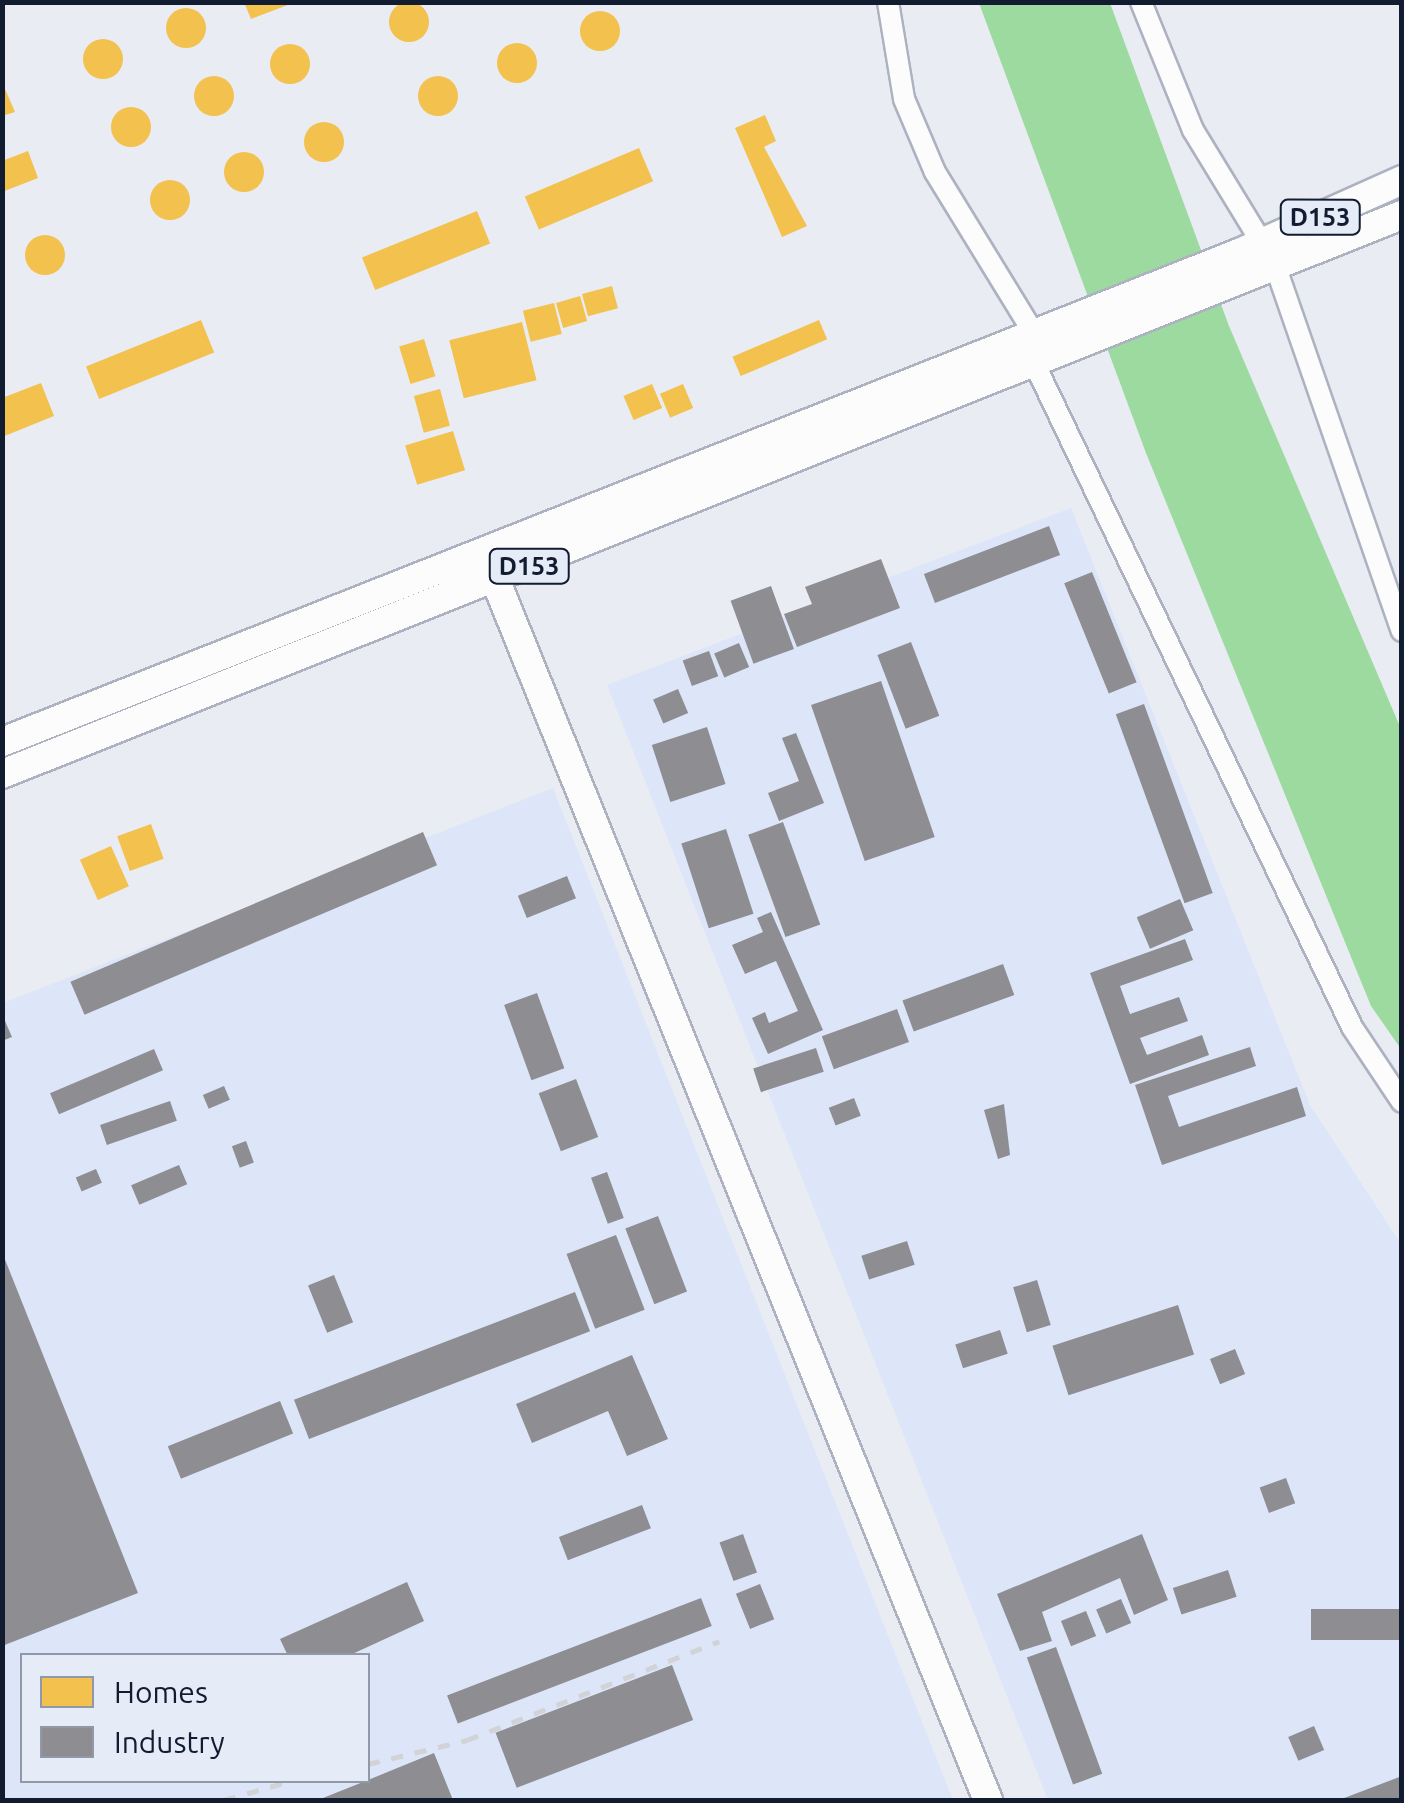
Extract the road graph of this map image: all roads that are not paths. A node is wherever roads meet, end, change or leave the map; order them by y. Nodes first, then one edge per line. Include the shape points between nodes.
1 (888, 2) edge
2 (1141, 2) edge
3 (1402, 180) edge
4 (1402, 216) edge
5 (1257, 261) junction
6 (1040, 333) junction
7 (1046, 361) junction
8 (484, 552) junction
9 (494, 580) junction
10 (1402, 632) edge
11 (2, 742) edge
12 (2, 774) edge
13 (1402, 1102) edge
14 (988, 1800) edge

1 - 6 street via 904,99 935,172
2 - 5 street
3 - 5 main road, D153
4 - 5 main road, D153
5 - 6 main road, D153
5 - 7 main road, D153
5 - 10 street
6 - 8 main road, D153
7 - 9 main road, D153
7 - 13 street via 1352,1027
8 - 9 main road
8 - 11 main road, D153
9 - 12 main road, D153
9 - 14 main road

